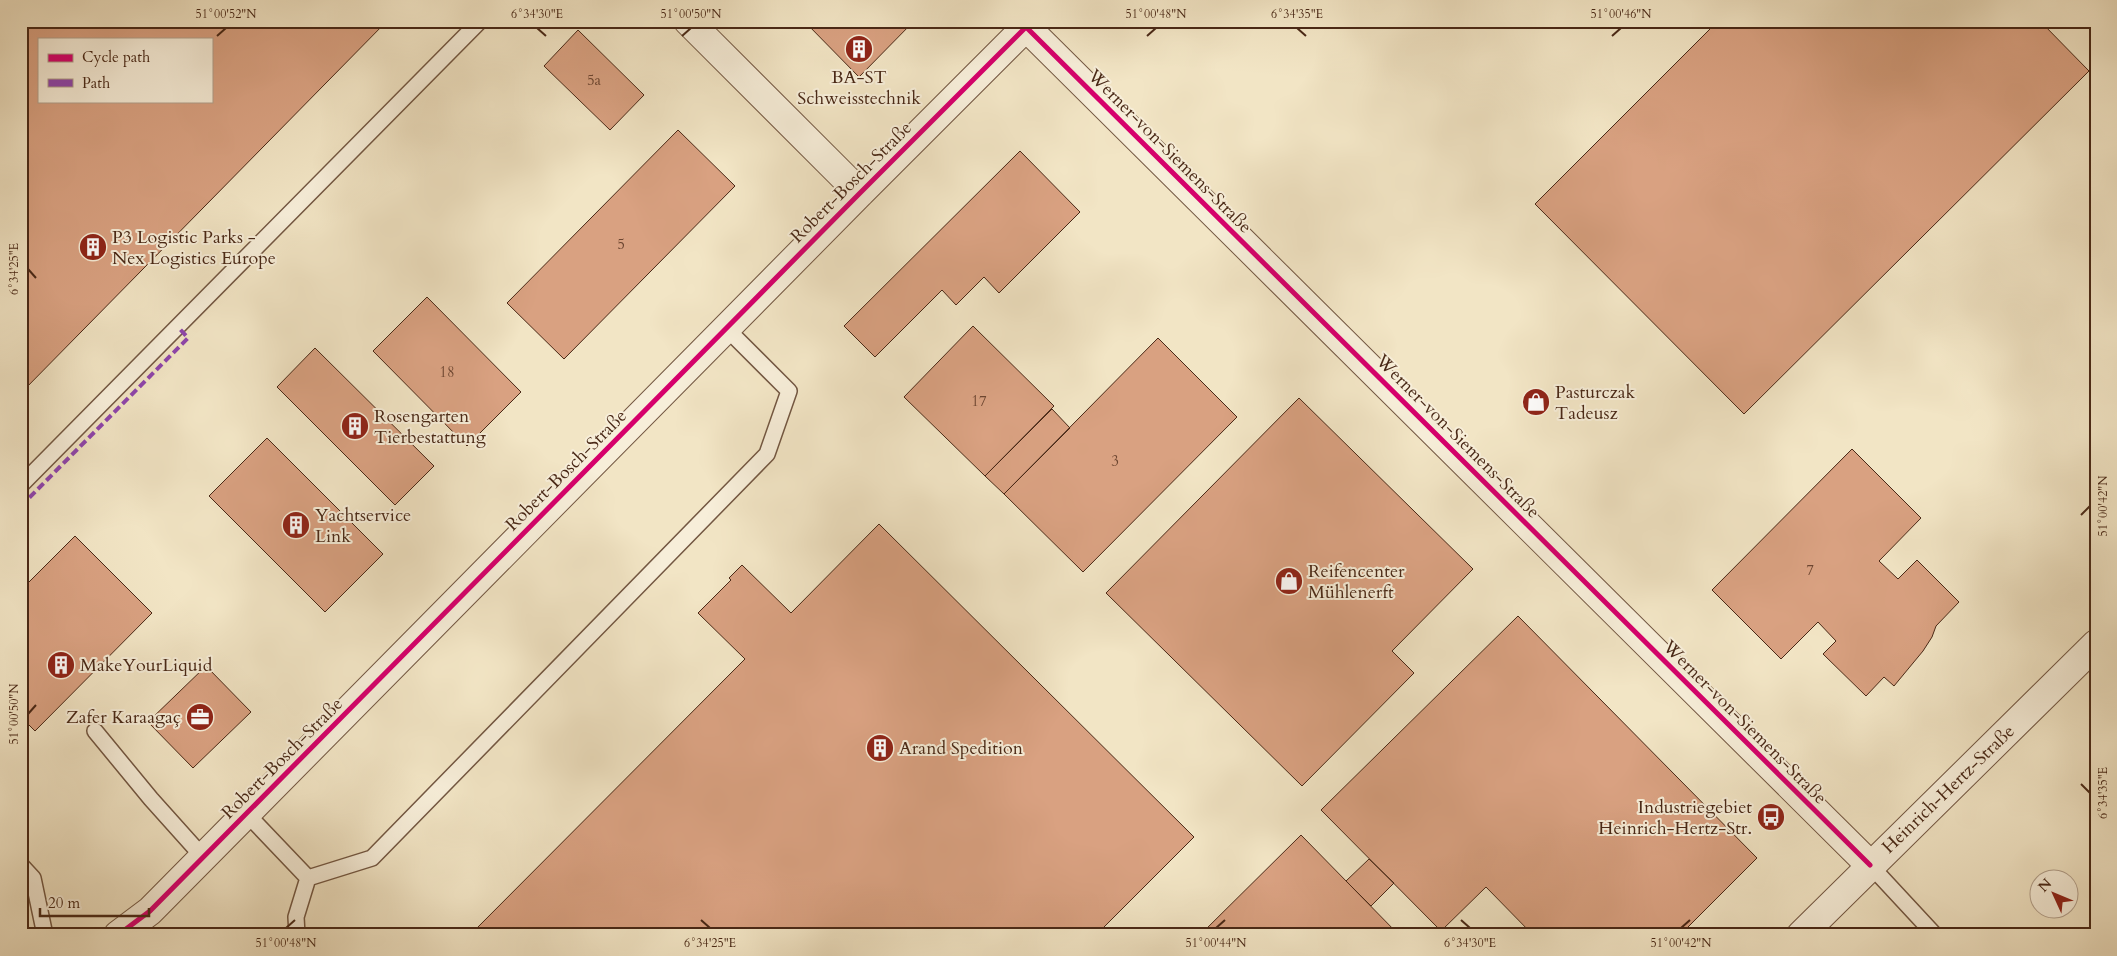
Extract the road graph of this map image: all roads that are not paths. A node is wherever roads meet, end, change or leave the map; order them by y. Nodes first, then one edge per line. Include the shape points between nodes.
1 (480, 21) edge
2 (688, 21) edge
3 (1029, 24) edge
4 (860, 192) junction
5 (726, 328) junction
6 (21, 485) edge
7 (2096, 644) edge
8 (95, 731) dead end
9 (246, 814) junction
10 (203, 856) junction
11 (21, 865) edge
12 (1870, 865) junction
13 (308, 878) junction
14 (45, 935) edge
15 (118, 935) edge
16 (297, 935) edge
17 (1801, 935) edge
18 (1935, 935) edge

1 - 6 lane
2 - 4 street
3 - 4 street, Robert-Bosch-Straße
3 - 12 street, Werner-von-Siemens-Straße
4 - 5 street, Robert-Bosch-Straße
5 - 9 street, Robert-Bosch-Straße
5 - 13 lane via 789,391 767,454 372,858
7 - 12 street, Heinrich-Hertz-Straße
8 - 10 lane via 150,799
9 - 10 street, Robert-Bosch-Straße
9 - 13 lane
10 - 15 street, Robert-Bosch-Straße via 150,911
11 - 14 lane via 33,878
12 - 17 street, Heinrich-Hertz-Straße
12 - 18 lane
13 - 16 lane via 296,917

